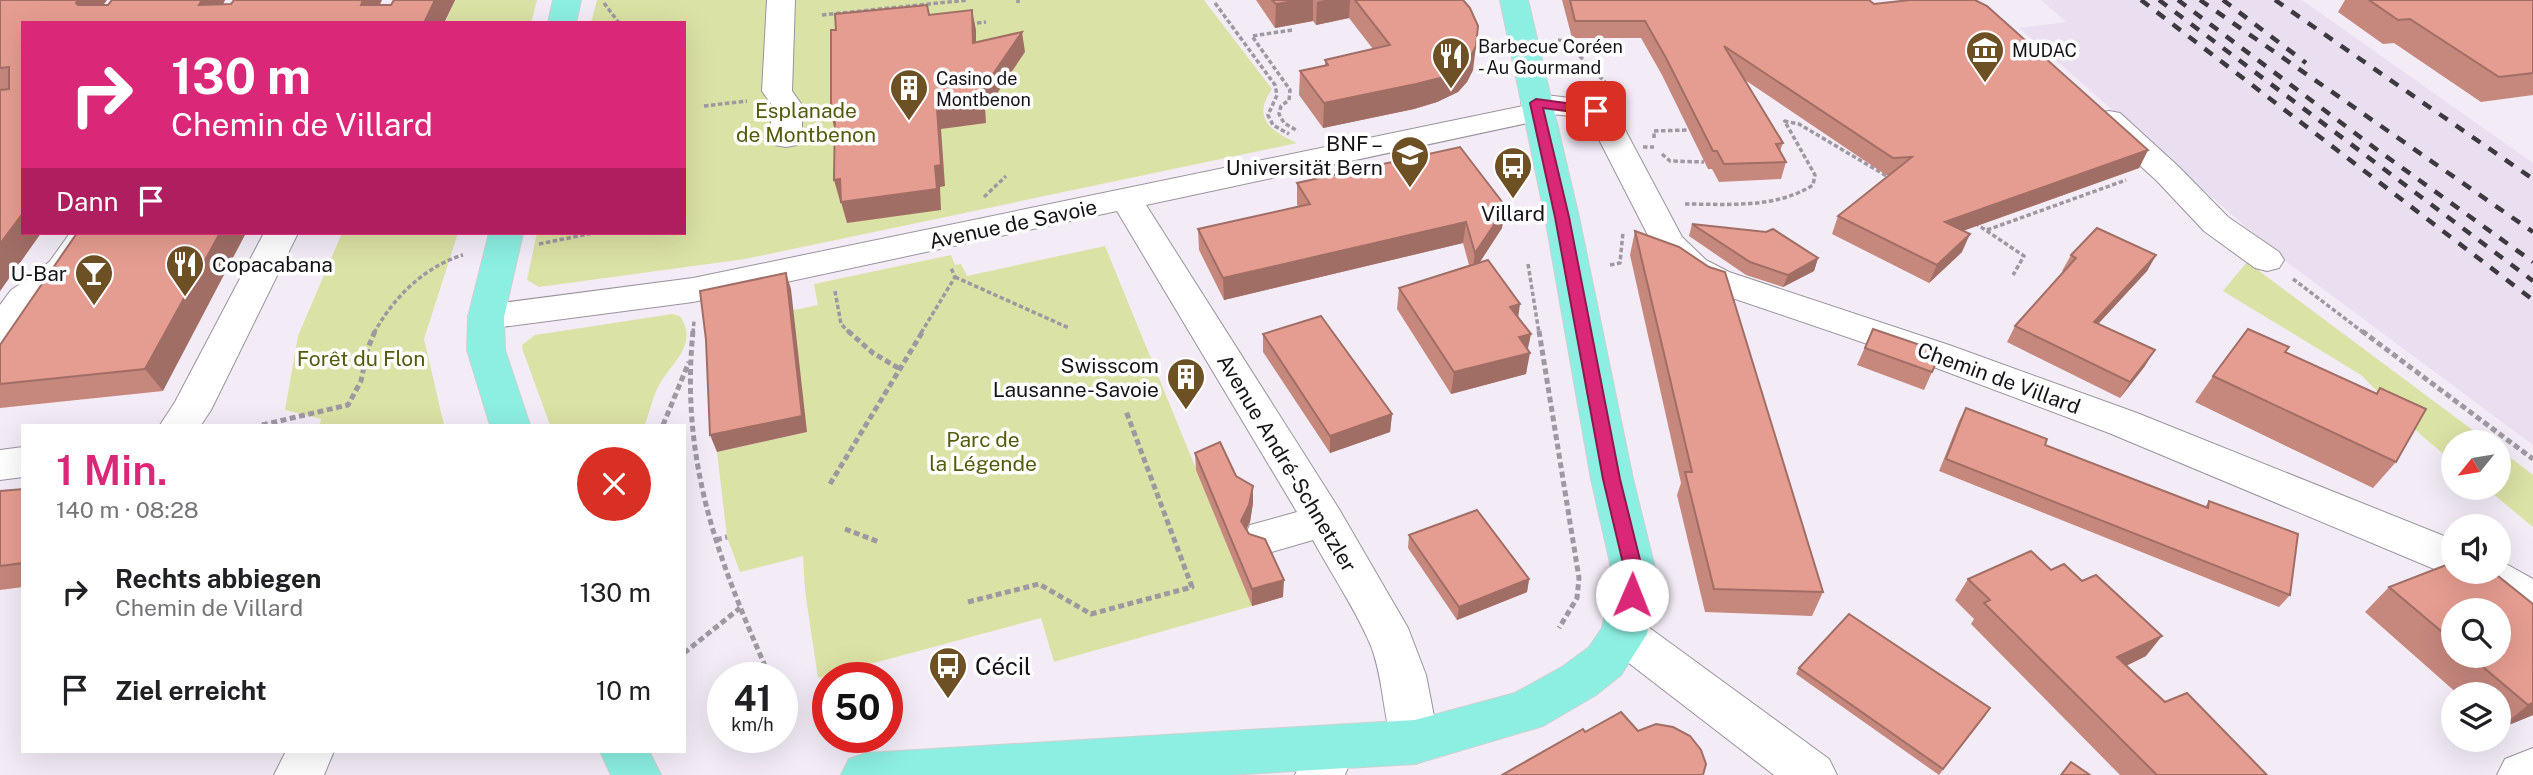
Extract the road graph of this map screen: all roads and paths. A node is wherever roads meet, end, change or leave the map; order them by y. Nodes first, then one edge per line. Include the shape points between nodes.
1 (568, 0) edge
2 (782, 0) edge
3 (968, 0) edge
4 (1514, 0) edge
5 (604, 3) dead end
6 (1214, 3) dead end
7 (934, 4) junction
8 (935, 13) edge
9 (822, 15) dead end
10 (563, 21) edge
11 (618, 21) edge
12 (986, 22) dead end
13 (962, 25) edge
14 (1292, 30) dead end
15 (1558, 40) dead end
16 (1611, 87) dead end
17 (2085, 99) edge
18 (754, 100) dead end
19 (704, 106) dead end
20 (1537, 107) junction
21 (1284, 123) dead end
22 (1687, 130) edge
23 (786, 138) dead end
24 (1647, 141) dead end
25 (1643, 147) dead end
26 (1654, 147) junction
27 (1653, 154) dead end
28 (1318, 158) junction
29 (1704, 162) edge
30 (2168, 174) junction
31 (1006, 176) dead end
32 (1897, 182) edge
33 (1126, 199) junction
34 (976, 203) dead end
35 (1677, 204) dead end
36 (1964, 218) edge
37 (1634, 229) edge
38 (1987, 230) junction
39 (61, 235) edge
40 (86, 235) edge
41 (280, 235) edge
42 (588, 235) edge
43 (519, 239) edge
44 (467, 255) dead end
45 (2267, 260) joint
46 (949, 263) dead end
47 (1528, 264) dead end
48 (1610, 265) dead end
49 (2013, 275) dead end
50 (955, 277) junction
51 (24, 298) junction
52 (838, 308) dead end
53 (695, 309) dead end
54 (486, 317) junction
55 (1069, 328) dead end
56 (0, 332) edge
57 (690, 358) junction
58 (900, 369) junction
59 (1126, 411) dead end
60 (181, 424) edge
61 (266, 424) edge
62 (510, 424) edge
63 (663, 424) edge
64 (2533, 459) edge
65 (21, 462) edge
66 (0, 465) edge
67 (830, 484) dead end
68 (1324, 521) junction
69 (845, 529) dead end
70 (727, 537) dead end
71 (1265, 537) edge
72 (716, 540) junction
73 (879, 542) dead end
74 (2441, 554) edge
75 (2504, 584) edge
76 (2533, 600) edge
77 (968, 602) dead end
78 (740, 608) junction
79 (1559, 628) dead end
80 (1624, 634) junction
81 (686, 651) edge
82 (763, 662) edge
83 (1415, 742) junction
84 (309, 753) edge
85 (625, 753) edge
86 (1325, 762) edge
87 (2533, 770) edge
88 (299, 775) edge
89 (636, 775) edge
90 (866, 775) edge
91 (1812, 775) edge
92 (2522, 775) edge

1 - 10 main road
2 - 23 street via 778,91 787,106
3 - 7 path
4 - 20 main road
5 - 11 path
6 - 28 path via 1275,85 1277,95 1268,115 1273,125 1305,141
7 - 8 path
7 - 9 path
12 - 13 path
14 - 21 path via 1252,36 1290,90 1279,114
15 - 16 path via 1565,41
17 - 30 street
18 - 19 path
20 - 28 street, Avenue de Savoie
20 - 74 street, Chemin de Villard via 1587,109 1603,116 1668,243 1695,268 1716,279 2135,428
20 - 80 main road via 1635,576
22 - 26 path via 1654,131
24 - 27 path
25 - 26 path, bridge
26 - 29 path via 1670,161
28 - 33 street, Avenue de Savoie
30 - 38 path via 2127,180
30 - 45 street via 2216,223
31 - 34 path
32 - 35 path via 1799,124 1784,120 1815,175 1814,186 1802,195 1777,201
33 - 54 street, Avenue de Savoie via 694,290
33 - 68 street, Avenue André-Schnetzler
36 - 38 path
37 - 48 path via 1623,228 1620,263
38 - 49 path via 2024,256
39 - 51 street
40 - 51 street via 62,269
41 - 60 street
42 - 43 path
43 - 54 main road
44 - 61 path via 450,257 413,284 383,316 348,405
45 - 64 path
46 - 50 path
47 - 79 path via 1579,578 1577,598
50 - 55 path
50 - 58 path
51 - 56 street
52 - 58 path via 841,324 873,353
53 - 57 path
54 - 62 main road via 486,350
57 - 63 path
57 - 72 path via 692,438
58 - 67 path
59 - 77 path via 1192,587 1091,614 1039,584
65 - 66 street
68 - 71 street
68 - 83 street, Avenue André-Schnetzler via 1392,642
69 - 73 path
70 - 72 path
72 - 78 path
75 - 76 street
78 - 81 path
78 - 82 path
80 - 83 main road via 1605,661 1526,711
80 - 91 street
83 - 86 main road
84 - 88 street
85 - 89 main road
86 - 90 main road
87 - 92 street

